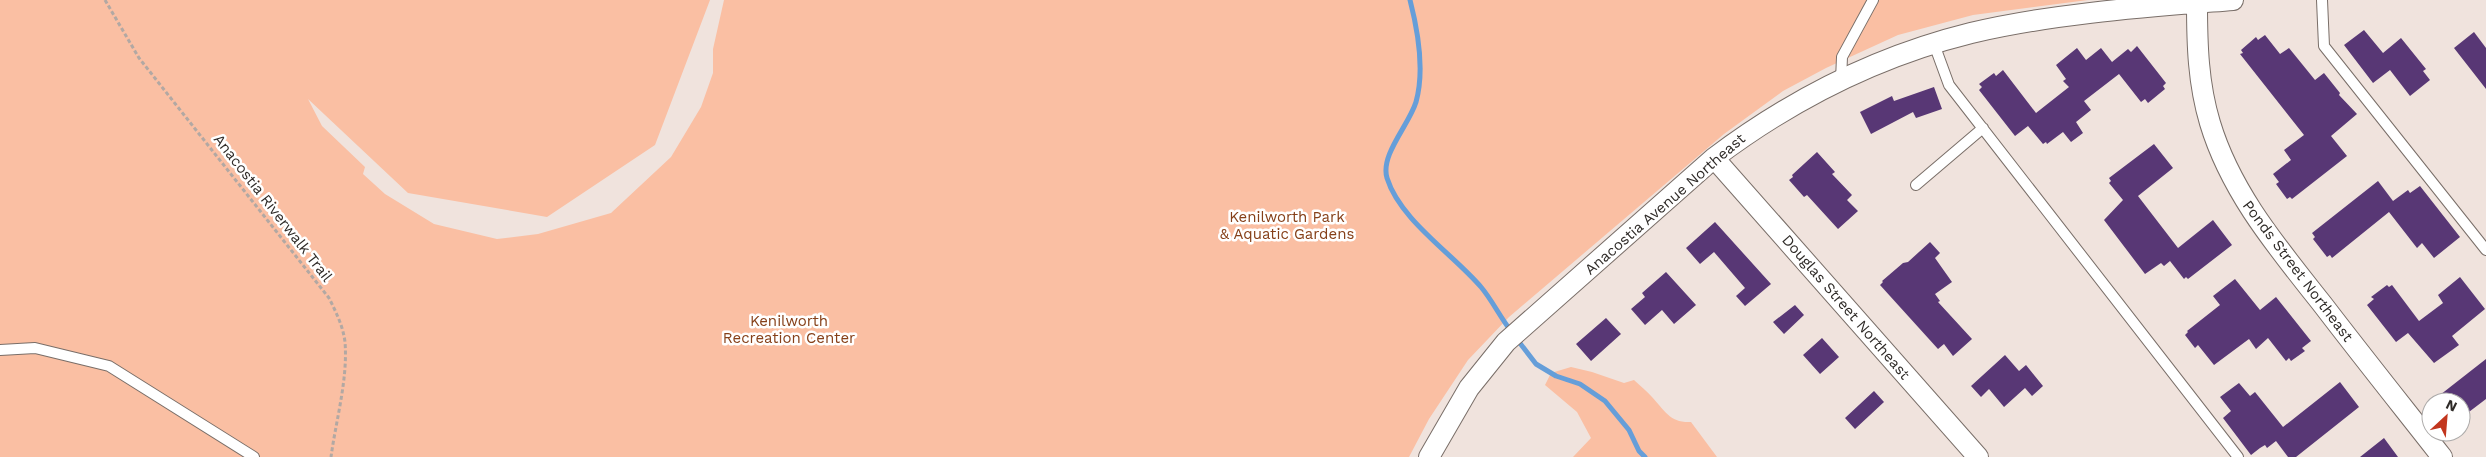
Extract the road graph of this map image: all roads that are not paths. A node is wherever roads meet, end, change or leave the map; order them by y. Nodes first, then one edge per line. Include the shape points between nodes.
1 (1873, 0) edge
2 (2233, 0) edge
3 (2322, 0) edge
4 (2196, 3) junction
5 (1934, 44) junction
6 (1841, 80) junction
7 (1982, 128) junction
8 (1714, 158) junction
9 (1916, 185) dead end
10 (2486, 250) edge
11 (0, 350) edge
12 (254, 457) edge
13 (1429, 457) edge
14 (1978, 457) edge
15 (2238, 457) edge
16 (2442, 457) edge

1 - 6 lane via 1842,57
2 - 4 street, Anacostia Avenue Northeast
3 - 10 lane via 2324,46
4 - 5 street, Anacostia Avenue Northeast via 2023,23
4 - 16 street, Ponds Street Northeast via 2203,96 2214,135 2234,183 2268,235
5 - 6 street, Anacostia Avenue Northeast
5 - 7 lane via 1949,85
6 - 8 street, Anacostia Avenue Northeast via 1771,117
7 - 9 lane
7 - 15 lane
8 - 13 street, Anacostia Avenue Northeast via 1506,342 1469,388
8 - 14 street, Douglas Street Northeast
11 - 12 lane via 35,348 109,366

